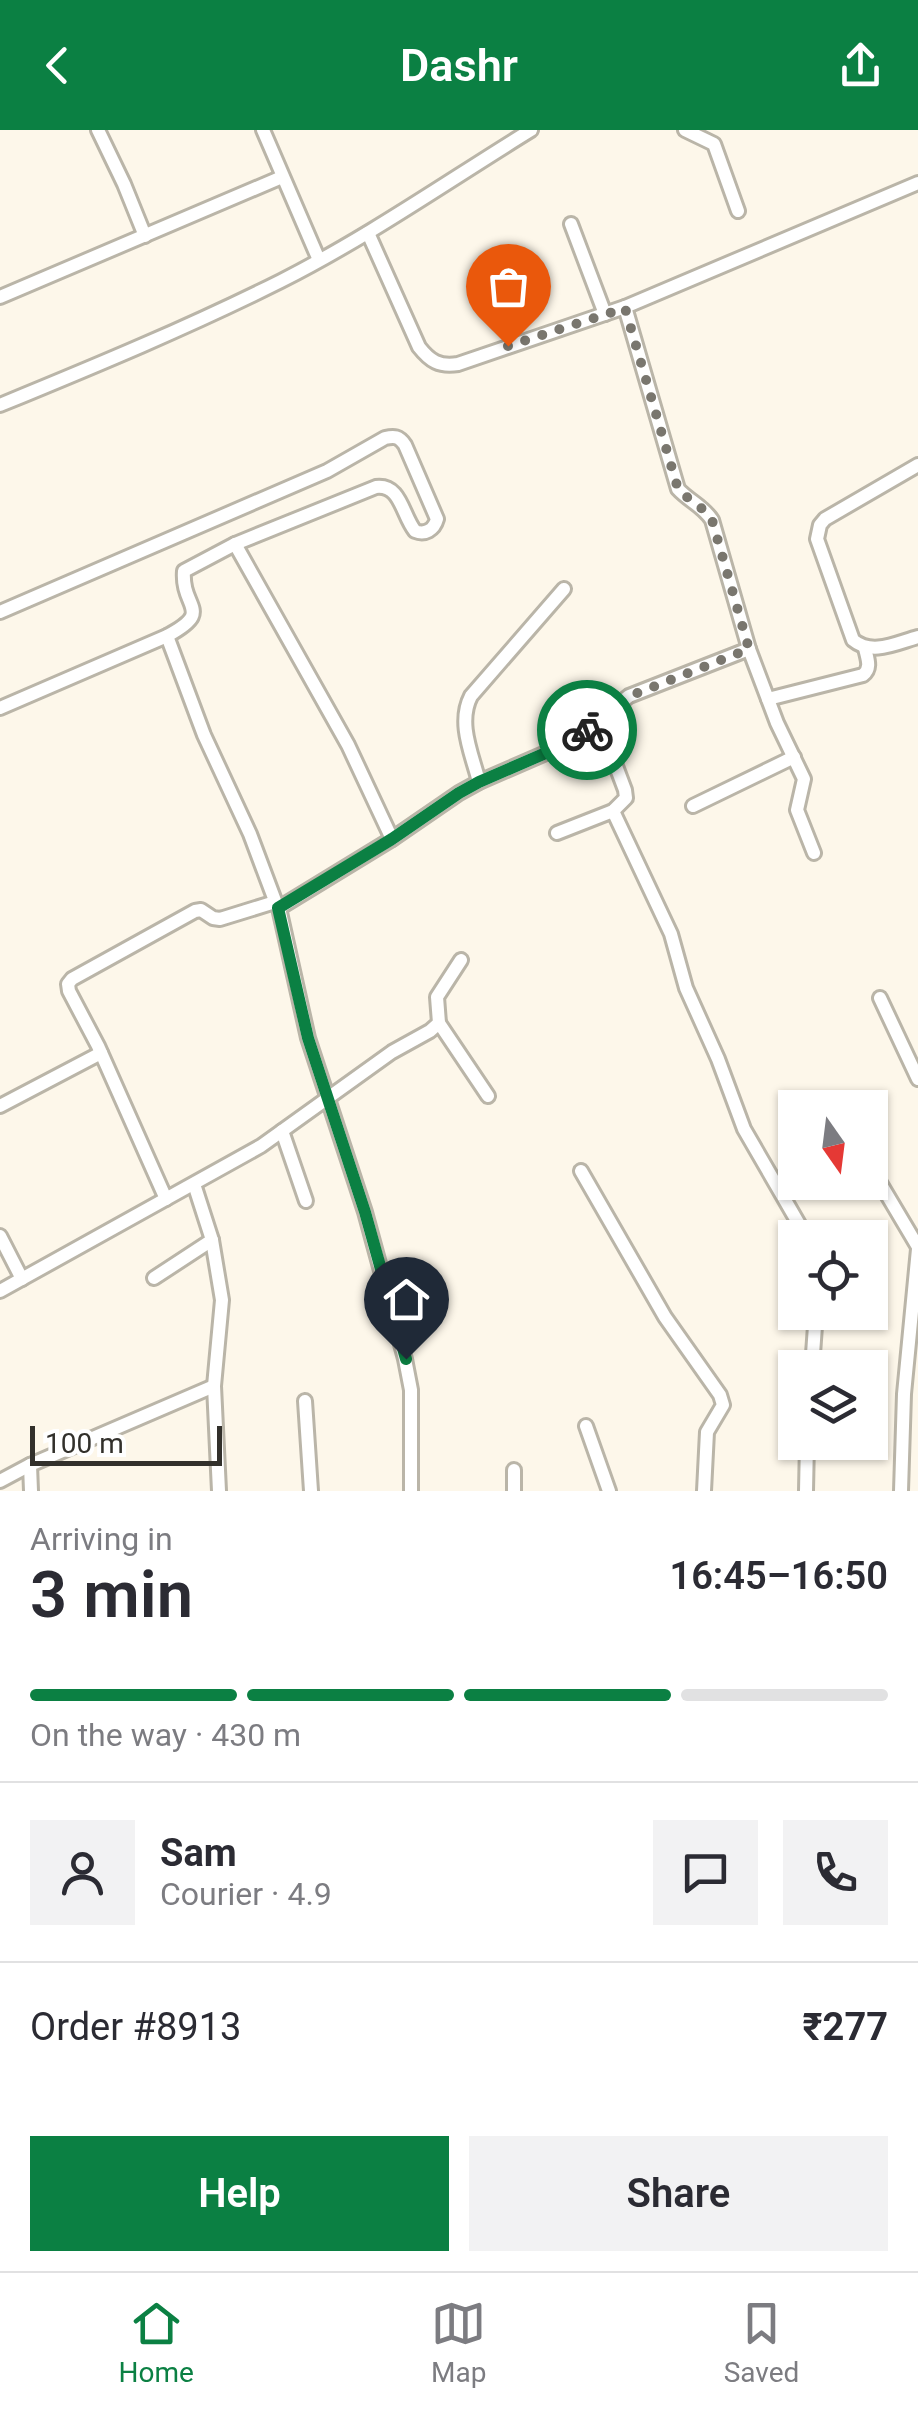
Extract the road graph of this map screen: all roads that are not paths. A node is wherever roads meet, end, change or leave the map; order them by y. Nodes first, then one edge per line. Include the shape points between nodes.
1 (98, 130) edge
2 (263, 130) edge
3 (531, 130) edge
4 (685, 130) edge
5 (282, 177) junction
6 (918, 183) edge
7 (738, 211) dead end
8 (572, 224) dead end
9 (368, 233) junction
10 (144, 236) junction
11 (319, 260) junction
12 (0, 297) edge
13 (625, 308) junction
14 (605, 314) junction
15 (0, 405) edge
16 (918, 465) edge
17 (235, 544) junction
18 (564, 588) dead end
19 (0, 612) edge
20 (167, 636) junction
21 (918, 637) edge
22 (865, 648) junction
23 (749, 649) junction
24 (768, 698) junction
25 (0, 708) edge
26 (600, 721) junction
27 (794, 757) junction
28 (479, 782) junction
29 (693, 806) dead end
30 (613, 811) junction
31 (557, 833) dead end
32 (392, 839) junction
33 (814, 853) dead end
34 (277, 905) junction
35 (462, 960) dead end
36 (880, 998) dead end
37 (438, 1023) junction
38 (101, 1053) junction
39 (918, 1080) edge
40 (488, 1096) dead end
41 (330, 1099) junction
42 (0, 1106) edge
43 (282, 1131) junction
44 (582, 1171) dead end
45 (194, 1184) junction
46 (888, 1197) edge
47 (166, 1199) junction
48 (306, 1201) dead end
49 (796, 1220) edge
50 (0, 1236) edge
51 (212, 1240) junction
52 (918, 1248) edge
53 (154, 1278) dead end
54 (22, 1279) junction
55 (0, 1292) edge
56 (214, 1386) junction
57 (305, 1402) dead end
58 (586, 1426) dead end
59 (807, 1460) edge
60 (30, 1465) junction
61 (514, 1470) dead end
62 (0, 1482) edge
63 (30, 1491) edge
64 (220, 1491) edge
65 (311, 1491) edge
66 (410, 1491) edge
67 (514, 1491) edge
68 (609, 1491) edge
69 (704, 1491) edge
70 (806, 1491) edge
71 (900, 1491) edge

1 - 10 street
2 - 5 street
3 - 9 street
4 - 7 street via 714,144
5 - 10 street
5 - 11 street
6 - 13 street
8 - 14 street
9 - 11 street
9 - 14 street via 420,346 437,364 458,364
10 - 12 street
11 - 15 street via 151,342
13 - 14 street
13 - 23 street via 678,489 712,520
16 - 22 street via 818,530 854,640
17 - 19 street via 384,486 415,531 428,532 436,519 394,436 328,471
17 - 20 street via 184,571 193,619
17 - 32 street via 348,745
18 - 28 street via 465,708
20 - 25 street
20 - 34 street
21 - 22 street
22 - 24 street via 863,675
23 - 24 street
23 - 26 street via 630,696
24 - 27 street
26 - 28 street
26 - 30 street via 625,790
27 - 29 street
27 - 33 street via 804,780 797,810
28 - 32 street
30 - 31 street
30 - 49 street via 671,934 744,1130
32 - 34 street
34 - 38 street via 220,919 198,910 72,979 69,991
34 - 41 street via 308,1038
35 - 37 street via 436,997
36 - 39 street
37 - 40 street
37 - 41 street
38 - 42 street
38 - 47 street
41 - 43 street
41 - 66 street via 406,1359
43 - 45 street
43 - 48 street
44 - 69 street via 664,1316 720,1395 705,1442
45 - 47 street
45 - 51 street
46 - 52 street
47 - 54 street
50 - 54 street
51 - 53 street
51 - 56 street via 222,1312
52 - 71 street
54 - 55 street
56 - 60 street
56 - 64 street
57 - 65 street
58 - 68 street
59 - 70 street
60 - 62 street
60 - 63 street
61 - 67 street

